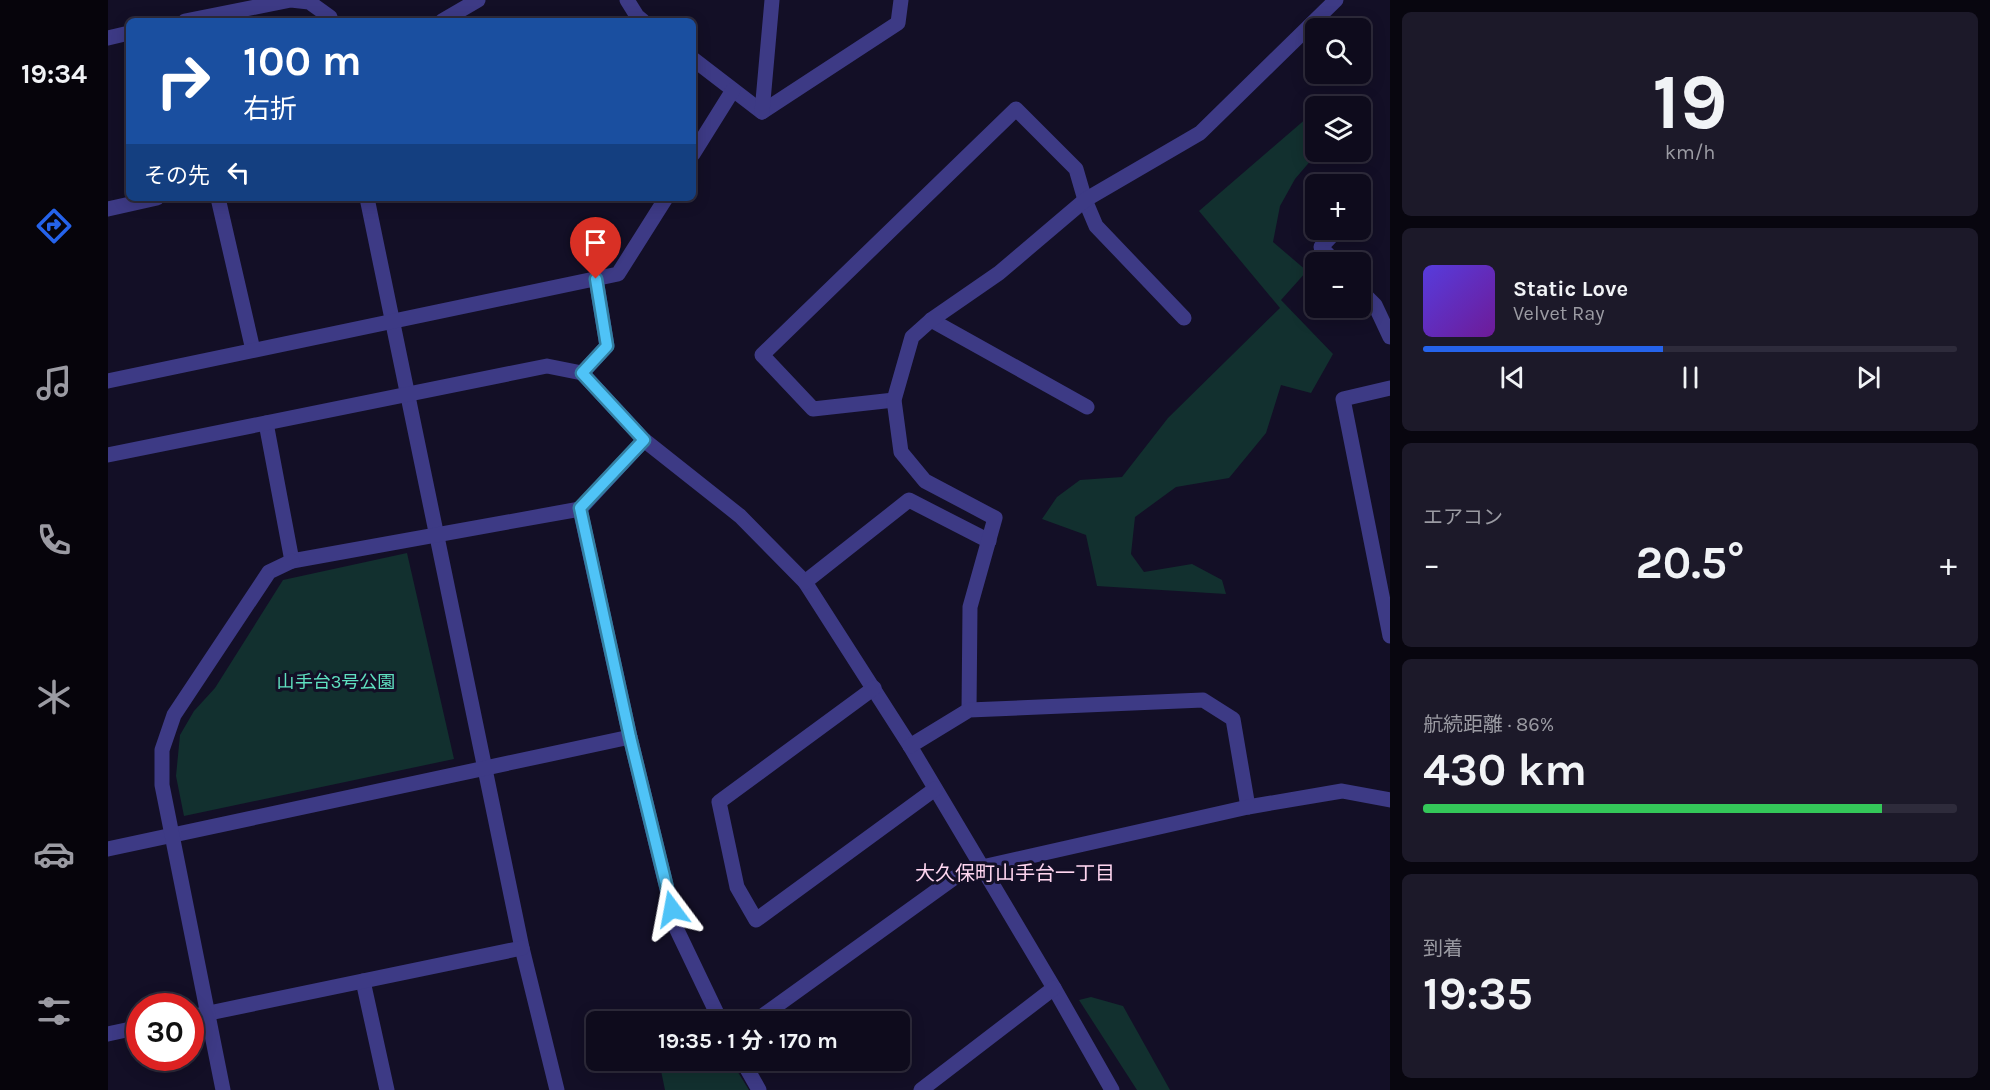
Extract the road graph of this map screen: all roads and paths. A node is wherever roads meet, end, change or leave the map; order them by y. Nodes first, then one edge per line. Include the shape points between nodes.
1 (478, 0) edge
2 (627, 0) edge
3 (772, 0) edge
4 (901, 0) edge
5 (1336, 0) edge
6 (200, 18) edge
7 (329, 18) edge
8 (447, 18) edge
9 (639, 18) edge
10 (126, 34) edge
11 (108, 38) edge
12 (696, 61) edge
13 (733, 90) junction
14 (762, 112) junction
15 (696, 149) edge
16 (1085, 200) junction
17 (144, 201) edge
18 (219, 201) edge
19 (368, 201) edge
20 (664, 201) edge
21 (108, 209) edge
22 (1328, 240) edge
23 (1325, 252) edge
24 (596, 279) junction
25 (1371, 301) edge
26 (1184, 318) dead end
27 (391, 320) junction
28 (931, 320) junction
29 (1390, 337) edge
30 (253, 350) junction
31 (582, 373) junction
32 (108, 381) edge
33 (1390, 388) edge
34 (406, 394) junction
35 (894, 400) junction
36 (1087, 407) dead end
37 (266, 423) junction
38 (644, 440) junction
39 (108, 456) edge
40 (580, 508) junction
41 (436, 534) junction
42 (989, 541) junction
43 (292, 561) junction
44 (805, 582) junction
45 (1390, 636) edge
46 (874, 688) junction
47 (969, 710) junction
48 (630, 737) junction
49 (910, 746) junction
50 (484, 768) junction
51 (936, 789) junction
52 (1390, 800) edge
53 (1248, 807) junction
54 (172, 835) junction
55 (108, 849) edge
56 (982, 867) junction
57 (522, 948) junction
58 (363, 981) junction
59 (1054, 988) junction
60 (716, 1011) edge
61 (769, 1011) edge
62 (207, 1013) junction
63 (204, 1014) edge
64 (126, 1030) edge
65 (108, 1034) edge
66 (748, 1071) edge
67 (224, 1090) edge
68 (387, 1090) edge
69 (557, 1090) edge
70 (759, 1090) edge
71 (921, 1090) edge
72 (1112, 1090) edge

1 - 8 street
2 - 9 street
3 - 14 street
4 - 14 street via 898,23
5 - 16 street via 1200,133
6 - 7 street via 291,0 309,2
10 - 11 street
12 - 13 street
13 - 14 street
13 - 15 street
16 - 26 street via 1096,226
16 - 28 street via 999,273
16 - 35 street via 1076,169 1016,109 762,355 813,409
17 - 21 street
18 - 30 street
19 - 27 street
20 - 24 street via 618,274
22 - 23 street via 1321,248
24 - 27 street
24 - 31 street via 607,346
25 - 29 street
27 - 30 street
27 - 34 street
28 - 35 street via 912,337
28 - 36 street
30 - 32 street
31 - 34 street via 547,366
31 - 38 street
33 - 45 street via 1343,399
34 - 37 street
34 - 41 street
35 - 42 street via 901,452 925,480 995,518
37 - 39 street
37 - 43 street
38 - 40 street
38 - 44 street via 740,516
40 - 41 street
40 - 48 street
41 - 43 street
41 - 50 street
42 - 44 street via 909,500
42 - 47 street via 970,607
43 - 54 street via 268,572 174,715 162,750 162,785
44 - 46 street
46 - 49 street
46 - 51 street via 719,802 738,887 756,920
47 - 49 street
47 - 53 street via 1203,700 1233,719
48 - 50 street
48 - 60 street via 677,930
49 - 51 street
50 - 54 street
50 - 57 street
51 - 56 street
52 - 53 street via 1342,791
53 - 56 street
54 - 55 street
54 - 62 street
56 - 59 street
56 - 61 street via 954,878
57 - 58 street
57 - 69 street
58 - 62 street
58 - 68 street
59 - 71 street
59 - 72 street
62 - 63 street
62 - 67 street
64 - 65 street
66 - 70 street

